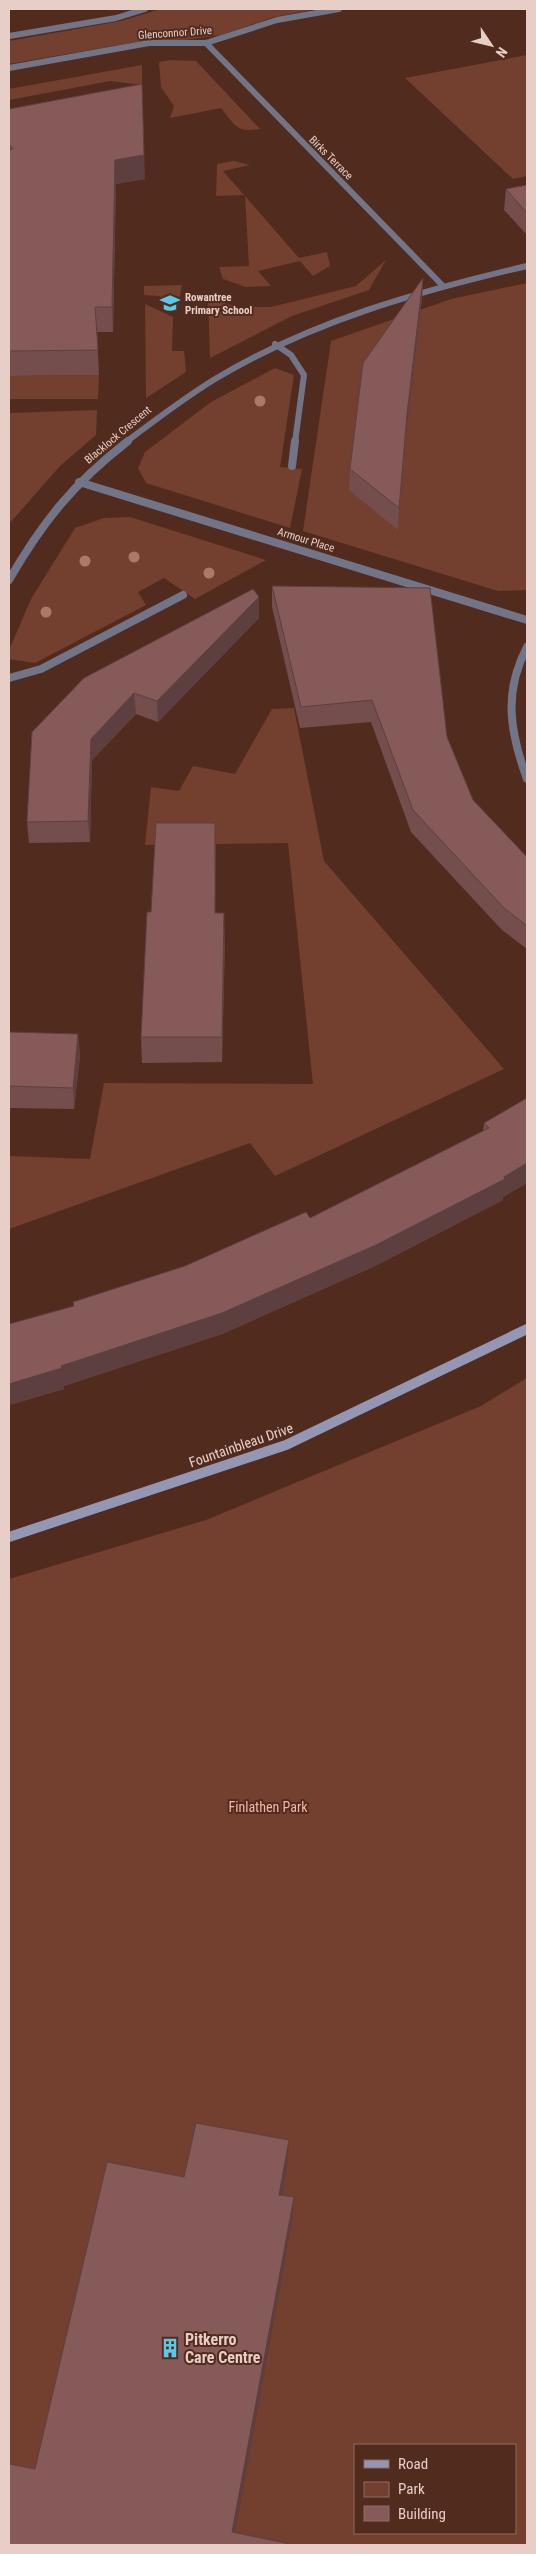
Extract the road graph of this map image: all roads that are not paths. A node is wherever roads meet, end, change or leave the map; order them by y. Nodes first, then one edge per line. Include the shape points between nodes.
1 (145, 9) edge
2 (339, 9) edge
3 (9, 36) edge
4 (206, 43) junction
5 (9, 68) edge
6 (527, 266) edge
7 (443, 286) junction
8 (275, 344) junction
9 (292, 466) dead end
10 (79, 482) junction
11 (9, 580) edge
12 (183, 595) dead end
13 (527, 620) edge
14 (527, 646) edge
15 (9, 678) edge
16 (527, 780) edge
17 (527, 1329) edge
18 (9, 1537) edge

1 - 3 street, Glenconnor Drive via 116,18
2 - 4 street, Glenconnor Drive via 277,20
4 - 5 street, Glenconnor Drive via 149,43
4 - 7 street, Birks Terrace
6 - 7 street, Blacklock Crescent
7 - 8 street, Blacklock Crescent via 355,313
8 - 9 street via 291,355 304,375
8 - 10 street, Blacklock Crescent via 208,381 153,419
10 - 11 street, Blacklock Crescent via 28,546
10 - 13 street, Armour Place
12 - 15 street via 41,669
14 - 16 street via 517,663 510,714 516,749
17 - 18 street, Fountainbleau Drive via 286,1445

